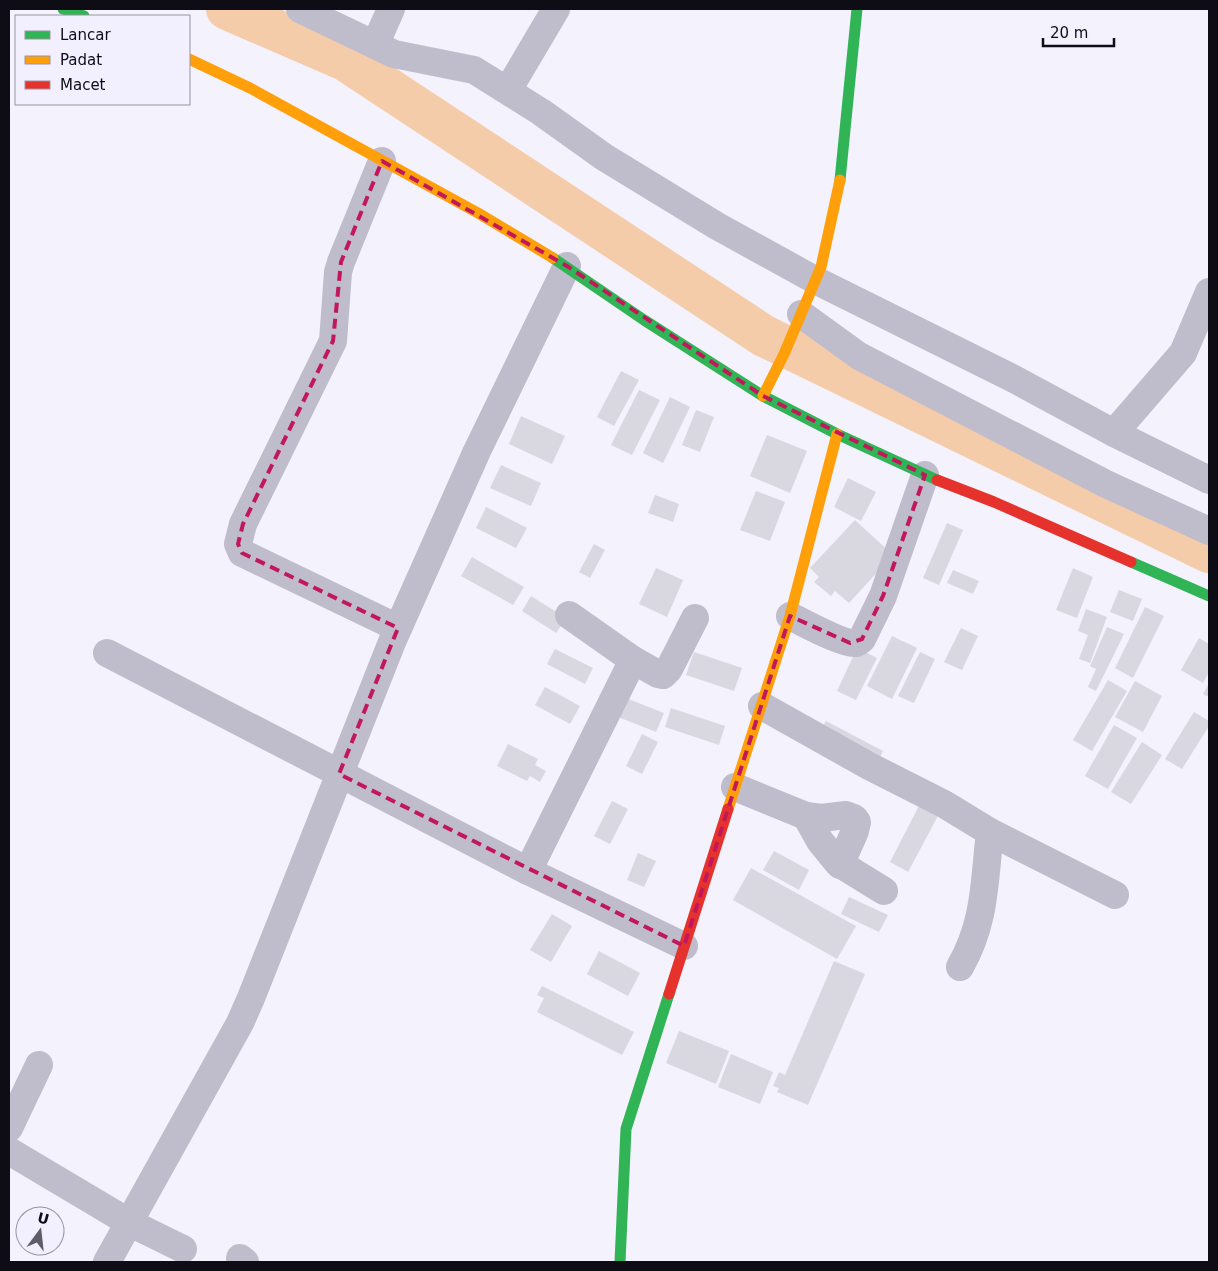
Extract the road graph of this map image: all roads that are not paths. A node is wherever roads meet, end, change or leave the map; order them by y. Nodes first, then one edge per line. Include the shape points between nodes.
1 (63, 9) edge
2 (300, 9) edge
3 (391, 9) edge
4 (556, 9) edge
5 (857, 9) edge
6 (81, 15) edge
7 (375, 45) junction
8 (190, 59) edge
9 (508, 90) junction
10 (382, 161) junction
11 (567, 266) junction
12 (1209, 292) edge
13 (815, 298) junction
14 (763, 396) junction
15 (1114, 433) junction
16 (837, 434) junction
17 (925, 475) junction
18 (1209, 480) edge
19 (1209, 531) edge
20 (1209, 596) edge
21 (569, 615) dead end
22 (790, 616) junction
23 (695, 618) dead end
24 (398, 628) junction
25 (107, 653) dead end
26 (633, 660) junction
27 (762, 706) junction
28 (339, 774) junction
29 (735, 787) junction
30 (806, 816) junction
31 (990, 832) junction
32 (840, 865) junction
33 (528, 871) junction
34 (884, 891) dead end
35 (1115, 896) dead end
36 (677, 942) junction
37 (960, 967) dead end
38 (39, 1065) dead end
39 (9, 1128) edge
40 (9, 1151) edge
41 (130, 1223) junction
42 (183, 1248) dead end
43 (107, 1262) edge
44 (620, 1262) edge

1 - 6 street
2 - 7 street
3 - 7 street
4 - 9 street
5 - 13 street via 841,177
7 - 9 street via 394,54 474,70
8 - 10 street via 250,88
9 - 13 street via 604,157 716,226
10 - 11 street
10 - 24 street via 338,272 333,340 243,524 238,544 242,553
11 - 14 street
11 - 24 street via 477,451
12 - 15 street via 1183,353
13 - 14 street
13 - 15 street via 1016,380
13 - 19 street via 859,356 1106,484
14 - 16 street
15 - 18 street
16 - 17 street
16 - 22 street
17 - 20 street
17 - 22 street via 883,596 862,639 850,643
21 - 26 street
22 - 27 street
23 - 26 street via 664,675
24 - 28 street
25 - 28 street
26 - 33 street
27 - 29 street
27 - 31 street
28 - 33 street
28 - 41 street via 240,1023
29 - 30 street
29 - 36 street
30 - 32 street via 820,841
30 - 32 street via 846,815 857,822
31 - 35 street
31 - 37 street via 979,923
32 - 34 street
33 - 36 street
36 - 44 street via 626,1129
38 - 39 street
40 - 41 street
41 - 42 street
41 - 43 street

